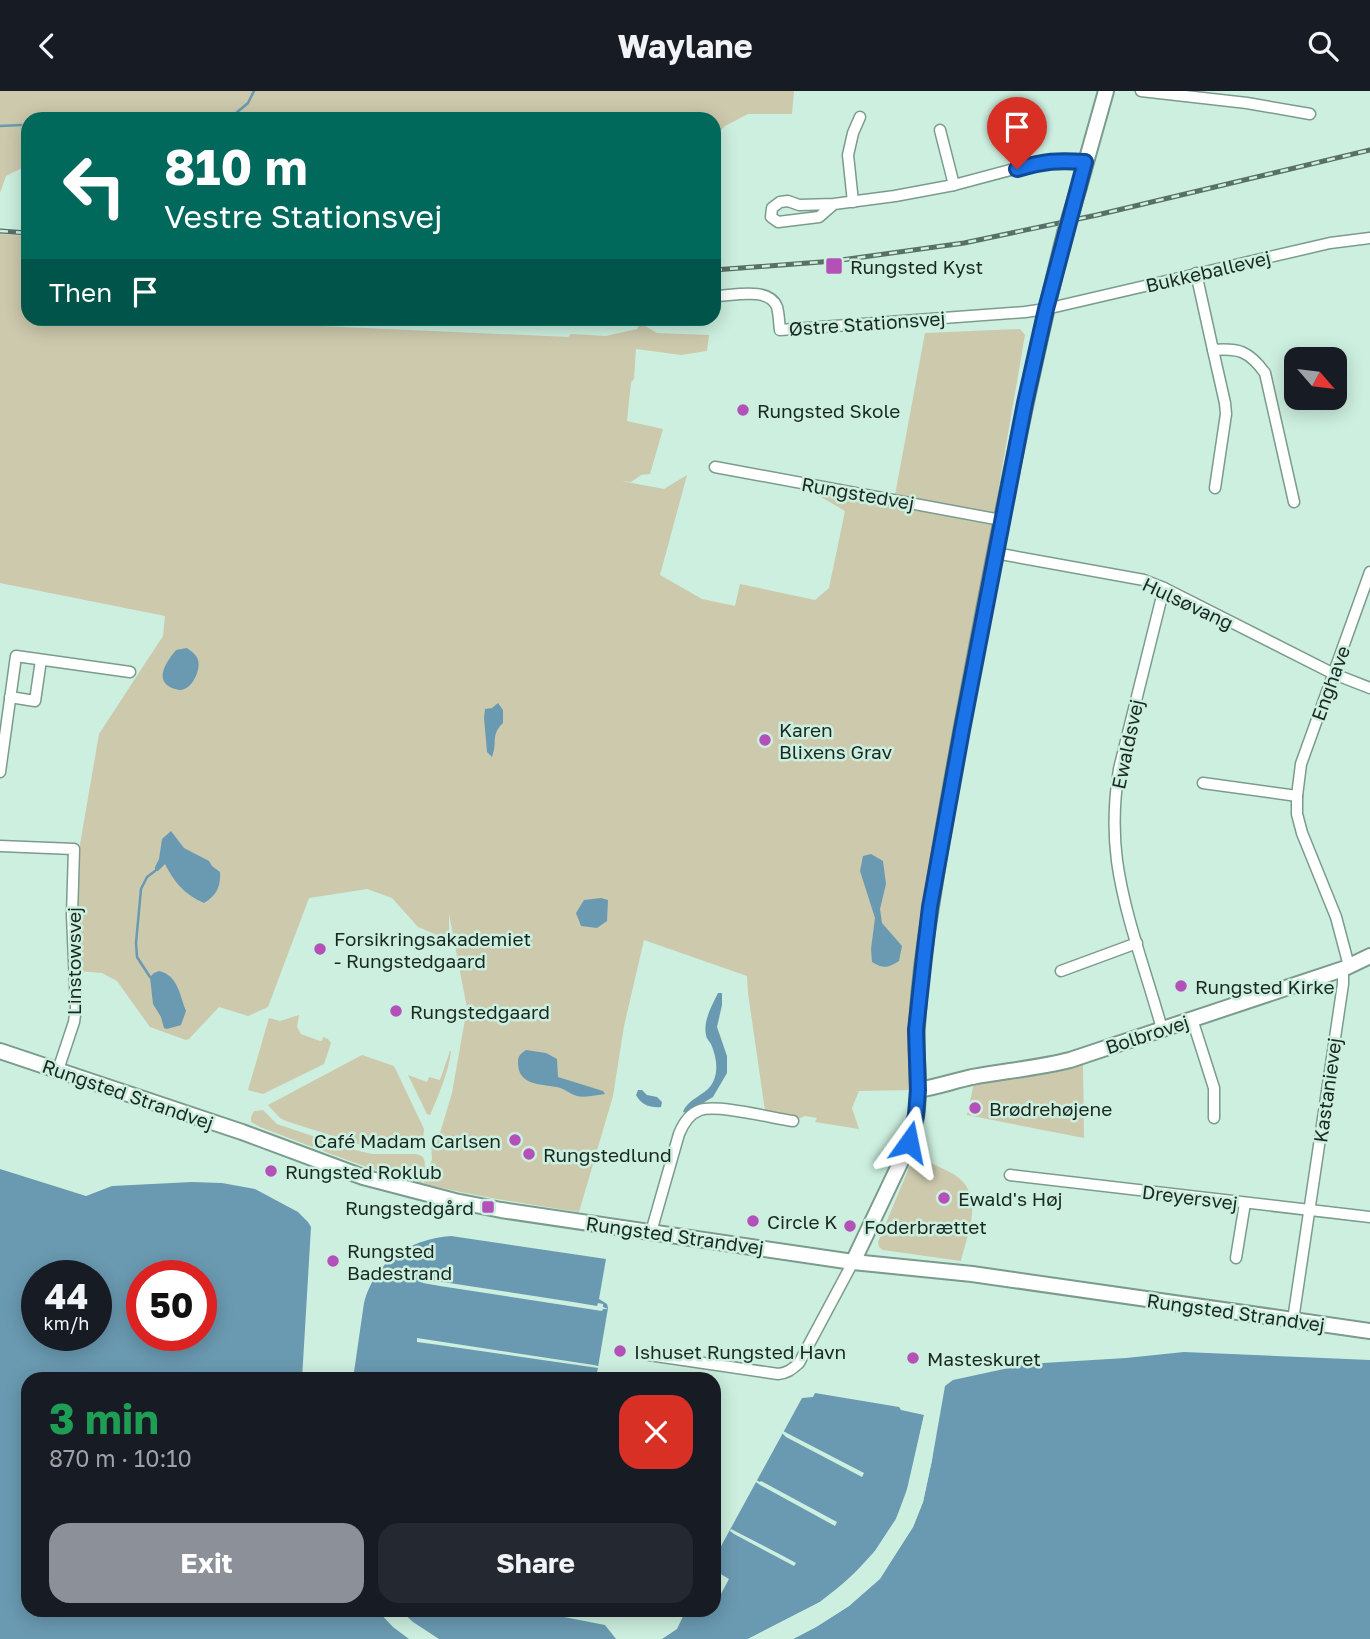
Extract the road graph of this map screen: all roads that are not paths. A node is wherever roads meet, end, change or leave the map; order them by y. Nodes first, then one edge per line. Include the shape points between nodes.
1 (1106, 91) edge
2 (1141, 91) edge
3 (1310, 114) dead end
4 (860, 117) dead end
5 (940, 130) dead end
6 (1085, 162) junction
7 (954, 185) junction
8 (853, 202) junction
9 (834, 204) junction
10 (1370, 238) edge
11 (1196, 273) junction
12 (721, 296) edge
13 (1046, 309) junction
14 (1213, 350) junction
15 (715, 467) dead end
16 (1215, 488) dead end
17 (1294, 502) dead end
18 (1001, 520) junction
19 (995, 554) junction
20 (1370, 572) edge
21 (1164, 588) junction
22 (41, 660) junction
23 (130, 672) dead end
24 (1334, 674) junction
25 (1370, 688) edge
26 (10, 697) junction
27 (0, 772) edge
28 (1203, 783) dead end
29 (1297, 796) junction
30 (0, 846) edge
31 (1137, 943) junction
32 (1370, 956) edge
33 (1346, 967) junction
34 (1061, 971) dead end
35 (1192, 1019) junction
36 (1162, 1029) junction
37 (0, 1051) edge
38 (58, 1070) junction
39 (918, 1090) junction
40 (1214, 1118) dead end
41 (793, 1121) dead end
42 (1010, 1175) dead end
43 (1245, 1203) junction
44 (1309, 1210) junction
45 (1370, 1217) edge
46 (651, 1232) junction
47 (1236, 1258) dead end
48 (853, 1262) junction
49 (1293, 1320) junction
50 (1370, 1331) edge
51 (649, 1355) dead end

1 - 6 main road
2 - 3 street
4 - 8 street via 848,155
5 - 7 street
6 - 7 street via 1044,161
6 - 13 main road, bridge
7 - 8 street
8 - 9 street
9 - 9 street via 780,202 772,208 771,217 778,222 819,218
10 - 11 street, Bukkeballevej
11 - 13 street, Bukkeballevej
11 - 14 street
12 - 13 street, Østre Stationsvej via 767,296 777,307 780,330
13 - 18 main road
14 - 16 street via 1226,414
14 - 17 street via 1244,352 1265,373
15 - 18 street, Rungstedvej
18 - 19 main road
19 - 21 street, Hulsøvang via 1144,580
19 - 39 main road via 930,911 916,1030
20 - 24 street, Enghave
21 - 24 street, Hulsøvang
21 - 31 street, Ewaldsvej via 1115,795 1117,860
22 - 23 street
22 - 26 street via 16,656
22 - 26 street via 35,701
24 - 25 street, Hulsøvang
24 - 29 street, Enghave via 1301,764
26 - 27 street
28 - 29 street
29 - 33 street, Enghave via 1302,833 1336,917
30 - 38 street, Linstowsvej via 75,849 76,1008
31 - 34 street
31 - 36 street, Ewaldsvej
32 - 33 main road, Bolbrovej
33 - 35 main road, Bolbrovej
33 - 44 street, Kastanievej
35 - 36 main road, Bolbrovej
35 - 40 street via 1214,1088
36 - 39 main road, Bolbrovej via 1058,1063
37 - 38 main road, Rungsted Strandvej
38 - 46 main road, Rungsted Strandvej via 424,1194
39 - 48 main road via 909,1142
41 - 46 street via 714,1107 698,1110 679,1134
42 - 43 street, Dreyersvej
43 - 44 street, Dreyersvej
43 - 47 street
44 - 45 street, Dreyersvej
44 - 49 street, Kastanievej
46 - 48 main road, Rungsted Strandvej
48 - 49 main road, Rungsted Strandvej via 972,1274
48 - 51 street via 799,1363 785,1373
49 - 50 main road, Rungsted Strandvej

